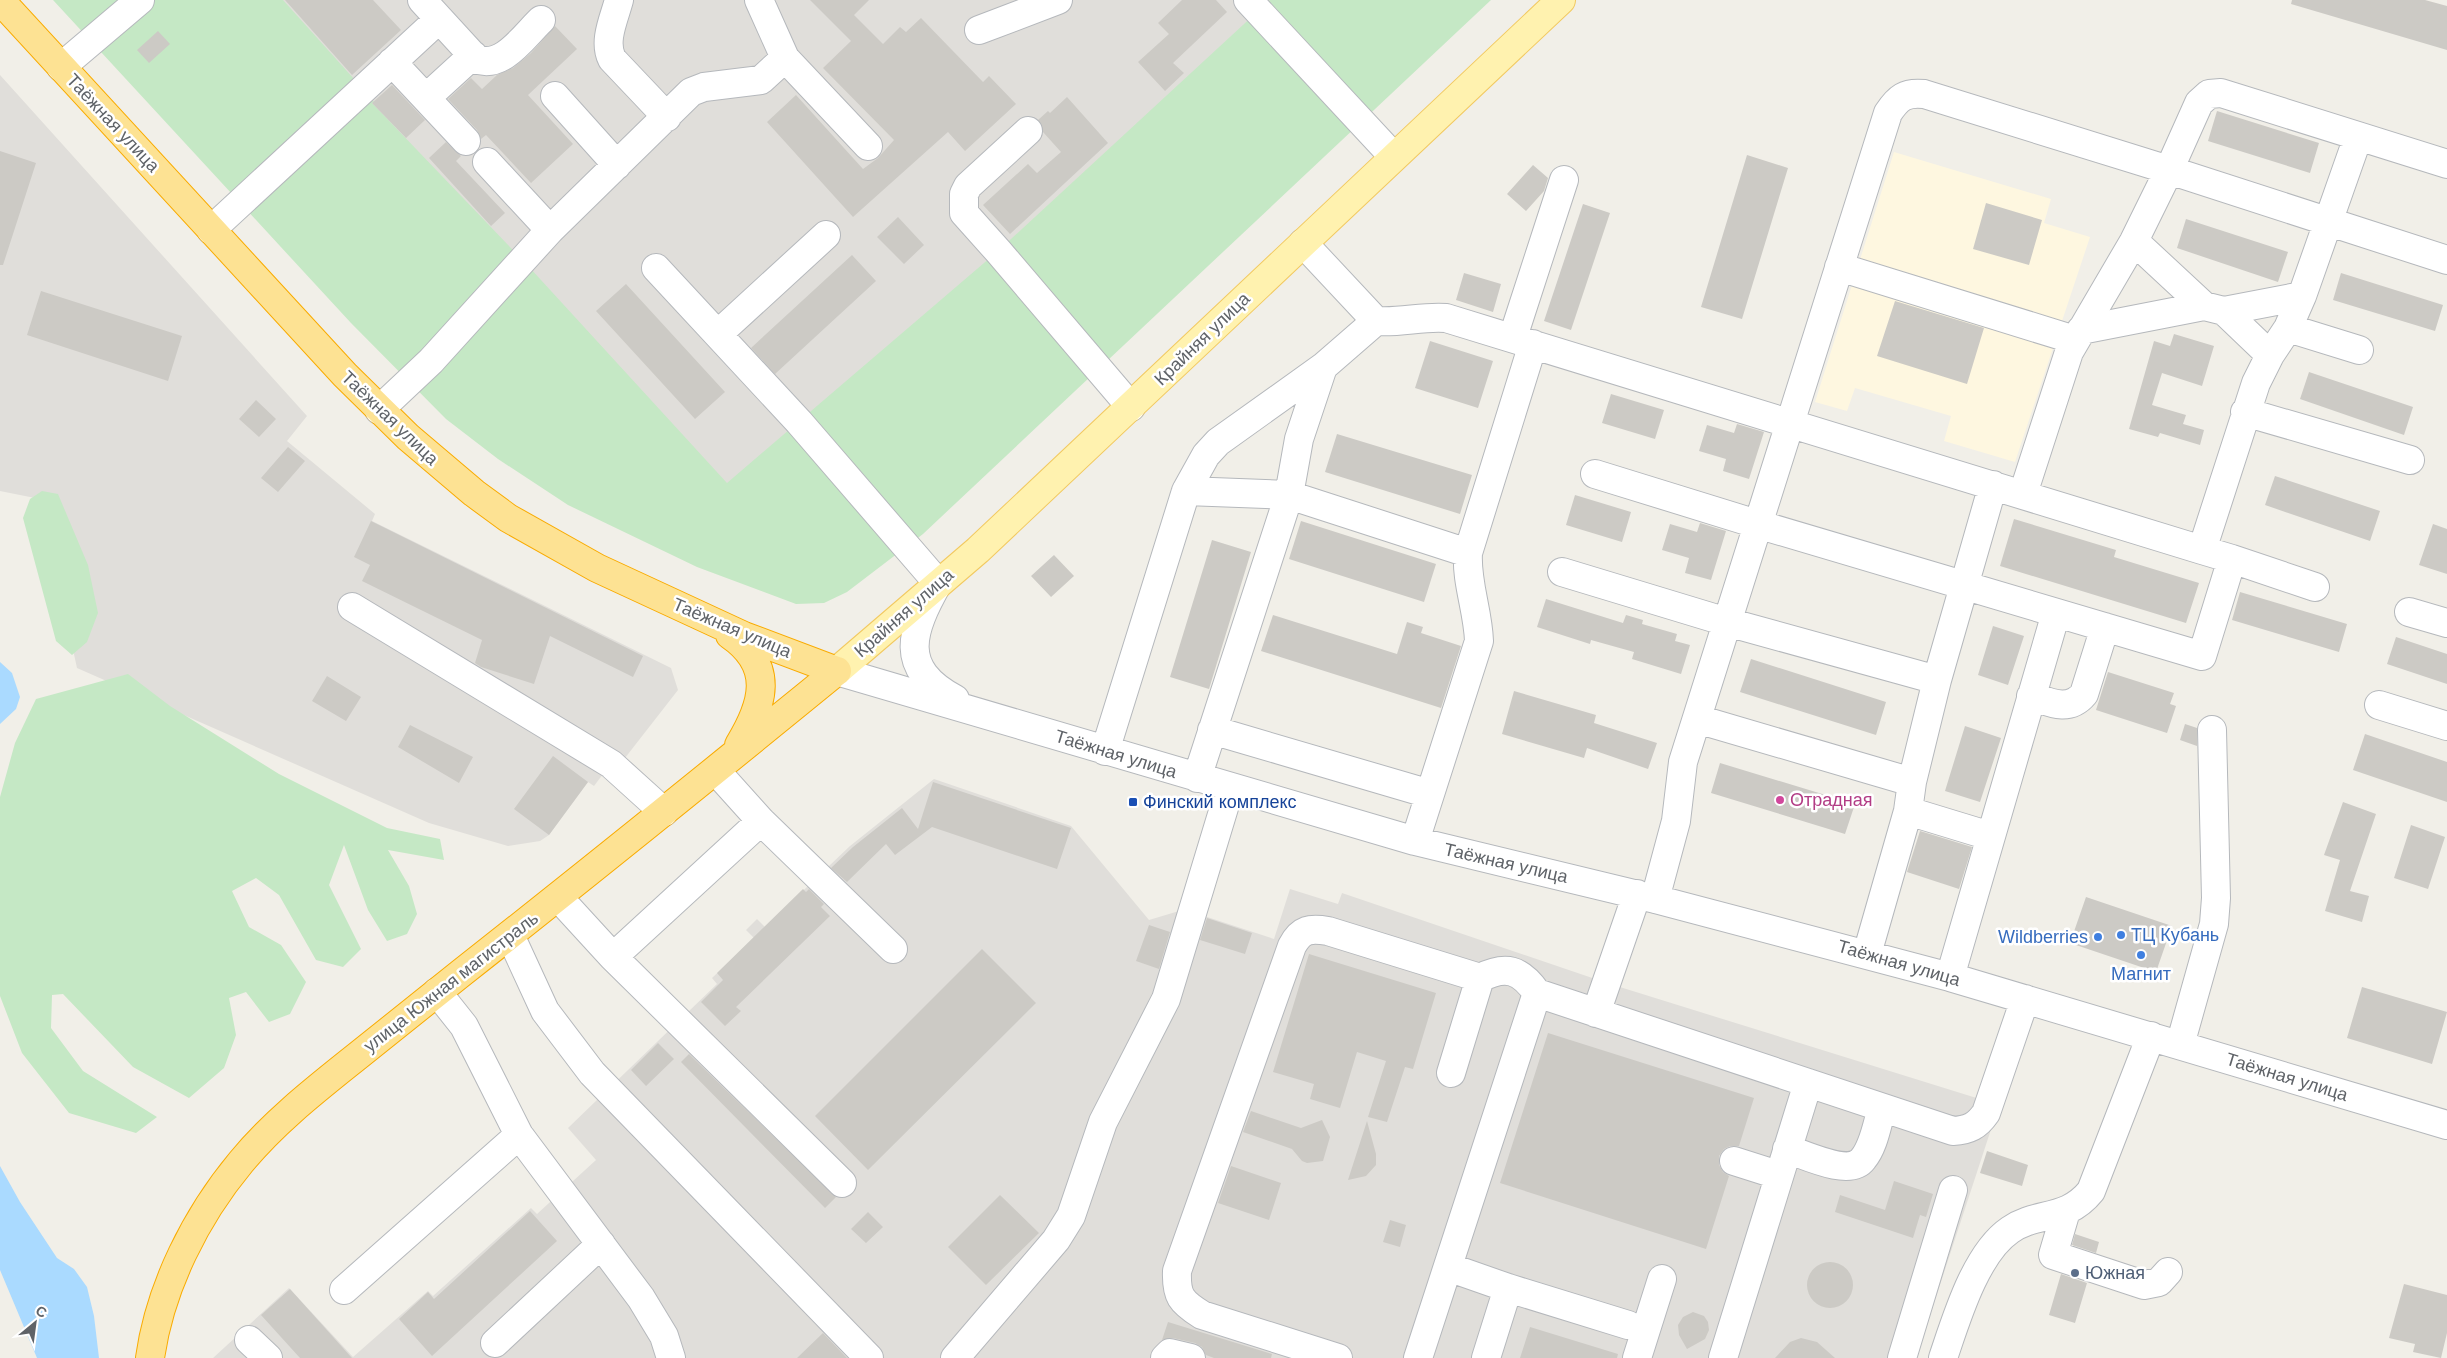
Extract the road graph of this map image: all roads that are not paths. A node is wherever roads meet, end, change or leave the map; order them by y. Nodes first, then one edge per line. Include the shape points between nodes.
1 (0, 0) edge
2 (140, 0) edge
3 (619, 0) edge
4 (759, 0) edge
5 (1058, 0) edge
6 (1248, 0) edge
7 (1561, 0) edge
8 (431, 9) edge
9 (541, 20) dead end
10 (979, 30) dead end
11 (473, 55) junction
12 (785, 58) junction
13 (392, 62) junction
14 (61, 67) junction
15 (555, 96) dead end
16 (426, 98) junction
17 (667, 117) junction
18 (1028, 131) dead end
19 (2358, 137) junction
20 (466, 141) dead end
21 (868, 146) dead end
22 (1393, 156) junction
23 (487, 162) dead end
24 (2447, 164) edge
25 (617, 165) junction
26 (2169, 170) junction
27 (1564, 180) dead end
28 (2330, 222) junction
29 (211, 230) junction
30 (550, 230) junction
31 (826, 235) dead end
32 (2134, 241) junction
33 (1303, 243) junction
34 (2447, 260) edge
35 (1839, 267) junction
36 (656, 268) dead end
37 (2302, 296) junction
38 (2214, 308) junction
39 (1376, 320) junction
40 (2288, 328) junction
41 (718, 334) junction
42 (2078, 335) junction
43 (1523, 340) junction
44 (2359, 350) dead end
45 (2270, 355) junction
46 (1323, 367) junction
47 (1131, 407) junction
48 (379, 410) junction
49 (2245, 412) junction
50 (1789, 423) junction
51 (2410, 460) dead end
52 (1596, 474) dead end
53 (1993, 485) junction
54 (1186, 491) junction
55 (2023, 494) junction
56 (1290, 495) junction
57 (1758, 524) junction
58 (2202, 550) junction
59 (1468, 553) junction
60 (2232, 559) junction
61 (1562, 572) dead end
62 (938, 583) junction
63 (1964, 584) junction
64 (2315, 587) dead end
65 (352, 607) dead end
66 (2409, 612) dead end
67 (2056, 613) junction
68 (1727, 622) junction
69 (2447, 623) edge
70 (715, 624) junction
71 (2105, 627) junction
72 (837, 671) junction
73 (1937, 680) junction
74 (2031, 696) junction
75 (2378, 705) dead end
76 (987, 716) junction
77 (1696, 719) junction
78 (2447, 726) edge
79 (1212, 730) junction
80 (2212, 730) dead end
81 (1105, 750) junction
82 (723, 766) junction
83 (1197, 778) junction
84 (1912, 782) junction
85 (1230, 788) junction
86 (1430, 794) junction
87 (1908, 811) junction
88 (664, 812) junction
89 (761, 821) junction
90 (1990, 836) junction
91 (1415, 841) junction
92 (558, 896) junction
93 (1646, 896) junction
94 (510, 935) junction
95 (893, 949) dead end
96 (1867, 954) junction
97 (613, 956) junction
98 (1950, 977) junction
99 (1480, 978) junction
100 (438, 992) junction
101 (1536, 993) junction
102 (2025, 1000) junction
103 (1596, 1013) junction
104 (2151, 1036) junction
105 (2180, 1045) junction
106 (1451, 1073) dead end
107 (1808, 1083) junction
108 (1882, 1108) junction
109 (2447, 1125) edge
110 (519, 1135) junction
111 (1734, 1161) dead end
112 (1782, 1162) junction
113 (842, 1183) dead end
114 (1953, 1190) dead end
115 (2066, 1211) junction
116 (601, 1244) junction
117 (1448, 1268) junction
118 (2168, 1272) dead end
119 (1662, 1279) dead end
120 (1508, 1288) junction
121 (344, 1290) dead end
122 (1628, 1325) dead end
123 (495, 1343) dead end
124 (150, 1358) edge
125 (671, 1358) edge
126 (869, 1358) edge
127 (955, 1358) edge
128 (1165, 1358) edge
129 (1191, 1358) edge
130 (1338, 1358) edge
131 (1418, 1358) edge
132 (1486, 1358) edge
133 (1637, 1358) edge
134 (1723, 1358) edge
135 (1902, 1358) edge
136 (1943, 1358) edge

1 - 14 highway, Таёжная улица
2 - 14 street
3 - 17 street via 608,50 612,59
4 - 12 street
5 - 10 street
6 - 22 street
7 - 22 main road, Крайняя улица
8 - 11 street
8 - 13 street
9 - 11 street via 501,58 485,62
11 - 16 street
12 - 17 street via 761,80 704,87 691,92
12 - 21 street
13 - 16 street
13 - 29 street
14 - 29 highway, Таёжная улица
15 - 25 street
16 - 20 street
17 - 25 street
18 - 47 street via 968,186 964,194 964,213
19 - 24 street
19 - 26 street via 2221,93 2209,94 2199,103
19 - 28 street
22 - 33 main road, Крайняя улица
23 - 30 street
25 - 30 street
26 - 28 street
26 - 32 street
26 - 35 street via 1910,92 1897,99 1888,113
27 - 43 street
28 - 34 street
28 - 37 street
29 - 48 highway, Таёжная улица
30 - 48 street via 431,361
31 - 41 street
32 - 38 street
32 - 42 street
33 - 39 street
33 - 47 main road, Крайняя улица
35 - 42 street
35 - 50 street
36 - 41 street
37 - 38 street
37 - 40 street
38 - 42 street
38 - 45 street
39 - 43 street via 1446,318
39 - 46 street
40 - 44 street
40 - 45 street
41 - 62 street
42 - 55 street via 2061,372
43 - 50 street
43 - 59 street
45 - 49 street
46 - 54 street via 1218,442 1206,455
46 - 56 street via 1298,439
47 - 62 main road, Крайняя улица via 978,550
48 - 70 highway, Таёжная улица via 440,465 508,518 597,568
49 - 51 street
49 - 58 street
50 - 53 street
50 - 57 street
52 - 57 street
53 - 55 street
53 - 63 street
54 - 56 street
54 - 81 street
55 - 58 street
56 - 59 street
56 - 79 street
57 - 63 street
57 - 68 street
58 - 60 street
59 - 86 street via 1479,641
60 - 64 street
60 - 71 street via 2202,656
61 - 68 street
62 - 72 main road, Крайняя улица
62 - 76 street via 916,632 918,666 934,686
63 - 67 street
63 - 73 street
65 - 88 street via 611,764
66 - 69 street
67 - 71 street
67 - 74 street
68 - 73 street
68 - 77 street
70 - 72 highway, Таёжная улица
70 - 82 highway via 740,641 753,655 760,672 761,695 756,711
71 - 74 street via 2084,694 2078,702 2068,706 2057,705
72 - 76 street, Таёжная улица
72 - 82 highway, улица Южная магистраль
73 - 84 street
74 - 90 street
75 - 78 street
76 - 81 street, Таёжная улица
77 - 84 street
77 - 93 street via 1683,762 1676,821
79 - 83 street
79 - 86 street
80 - 105 street via 2214,924
81 - 83 street, Таёжная улица
82 - 88 highway, улица Южная магистраль
82 - 89 street
83 - 85 street, Таёжная улица
84 - 87 street
85 - 91 street, Таёжная улица
85 - 127 street via 1166,999 1101,1128 1071,1216 1056,1240
86 - 91 street
87 - 90 street
87 - 96 street
88 - 92 highway, улица Южная магистраль
89 - 95 street
89 - 97 street
90 - 98 street
91 - 93 street, Таёжная улица
92 - 94 highway, улица Южная магистраль
92 - 97 street
93 - 96 street, Таёжная улица
93 - 103 street
94 - 100 highway, улица Южная магистраль
94 - 126 street via 544,1010 592,1073
96 - 98 street, Таёжная улица
97 - 113 street
98 - 102 street, Таёжная улица
99 - 101 street via 1495,970 1517,972
99 - 106 street
99 - 130 street via 1316,928 1301,932 1292,946 1177,1271 1176,1290 1186,1305 1202,1315
100 - 110 street via 464,1026
100 - 124 highway, улица Южная магистраль via 294,1108 241,1162 216,1194 172,1276 161,1307
101 - 103 street
101 - 117 street
102 - 104 street, Таёжная улица
102 - 108 street via 1990,1103 1979,1123 1967,1130 1953,1131
103 - 107 street
104 - 105 street, Таёжная улица
104 - 115 street via 2091,1191 2081,1203
105 - 109 street, Таёжная улица
107 - 108 street
107 - 112 street
108 - 112 street via 1869,1150 1855,1167
110 - 116 street
110 - 121 street
111 - 112 street
112 - 134 street
114 - 135 street
115 - 118 street via 2053,1255 2144,1284 2159,1282
115 - 136 street via 2010,1230 1995,1244 1965,1297
116 - 123 street
116 - 125 street via 641,1298 664,1336
117 - 120 street
117 - 131 street
119 - 133 street
120 - 122 street
120 - 132 street
128 - 129 street via 1170,1353 1177,1353

